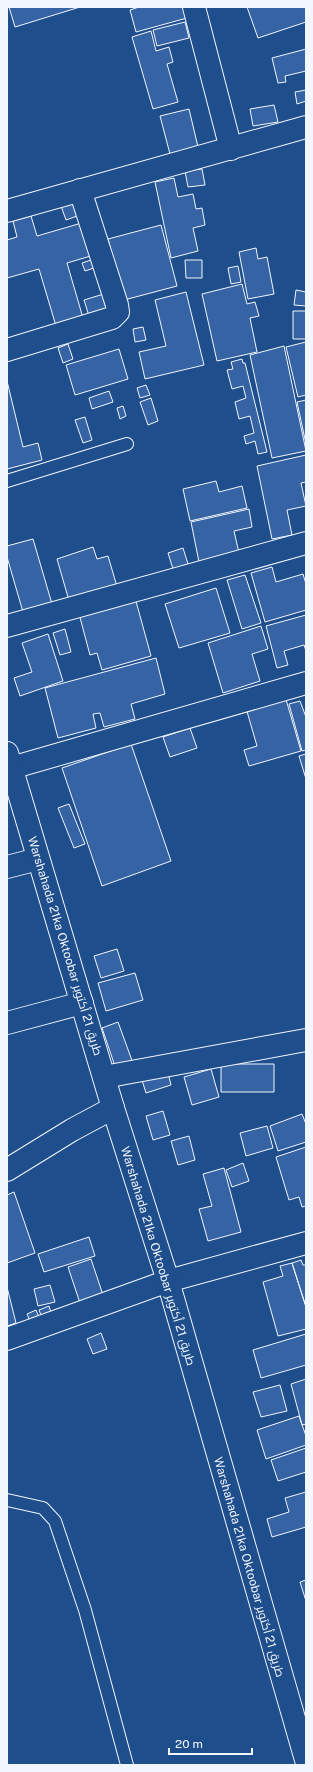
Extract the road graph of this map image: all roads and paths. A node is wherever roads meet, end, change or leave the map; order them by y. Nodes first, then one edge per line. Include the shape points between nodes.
1 (194, 7) edge
2 (306, 127) edge
3 (230, 149) junction
4 (80, 190) junction
5 (7, 211) edge
6 (7, 350) edge
7 (127, 444) dead end
8 (7, 481) edge
9 (306, 544) edge
10 (7, 626) edge
11 (306, 683) edge
12 (9, 760) edge
13 (38, 859) junction
14 (7, 867) edge
15 (82, 1003) junction
16 (7, 1023) edge
17 (306, 1040) edge
18 (104, 1077) junction
19 (113, 1108) junction
20 (7, 1170) edge
21 (306, 1243) edge
22 (168, 1281) junction
23 (7, 1339) edge
24 (7, 1500) edge
25 (306, 1760) edge
26 (127, 1765) edge

1 - 3 street
2 - 3 street
3 - 4 street
4 - 5 street
4 - 6 street via 118,312 112,318
7 - 8 lane
9 - 10 street
11 - 12 street
12 - 13 street, Warshahada 21ka Oktoobar طريق 21 أكتوبر
13 - 14 street
13 - 15 street, Warshahada 21ka Oktoobar طريق 21 أكتوبر
15 - 16 street
15 - 18 street, Warshahada 21ka Oktoobar طريق 21 أكتوبر
17 - 18 street
18 - 19 street, Warshahada 21ka Oktoobar طريق 21 أكتوبر
19 - 20 street
19 - 22 street, Warshahada 21ka Oktoobar طريق 21 أكتوبر
21 - 22 street
22 - 23 street
22 - 25 street, Warshahada 21ka Oktoobar طريق 21 أكتوبر
24 - 26 lane via 43,1508 55,1521 85,1610

